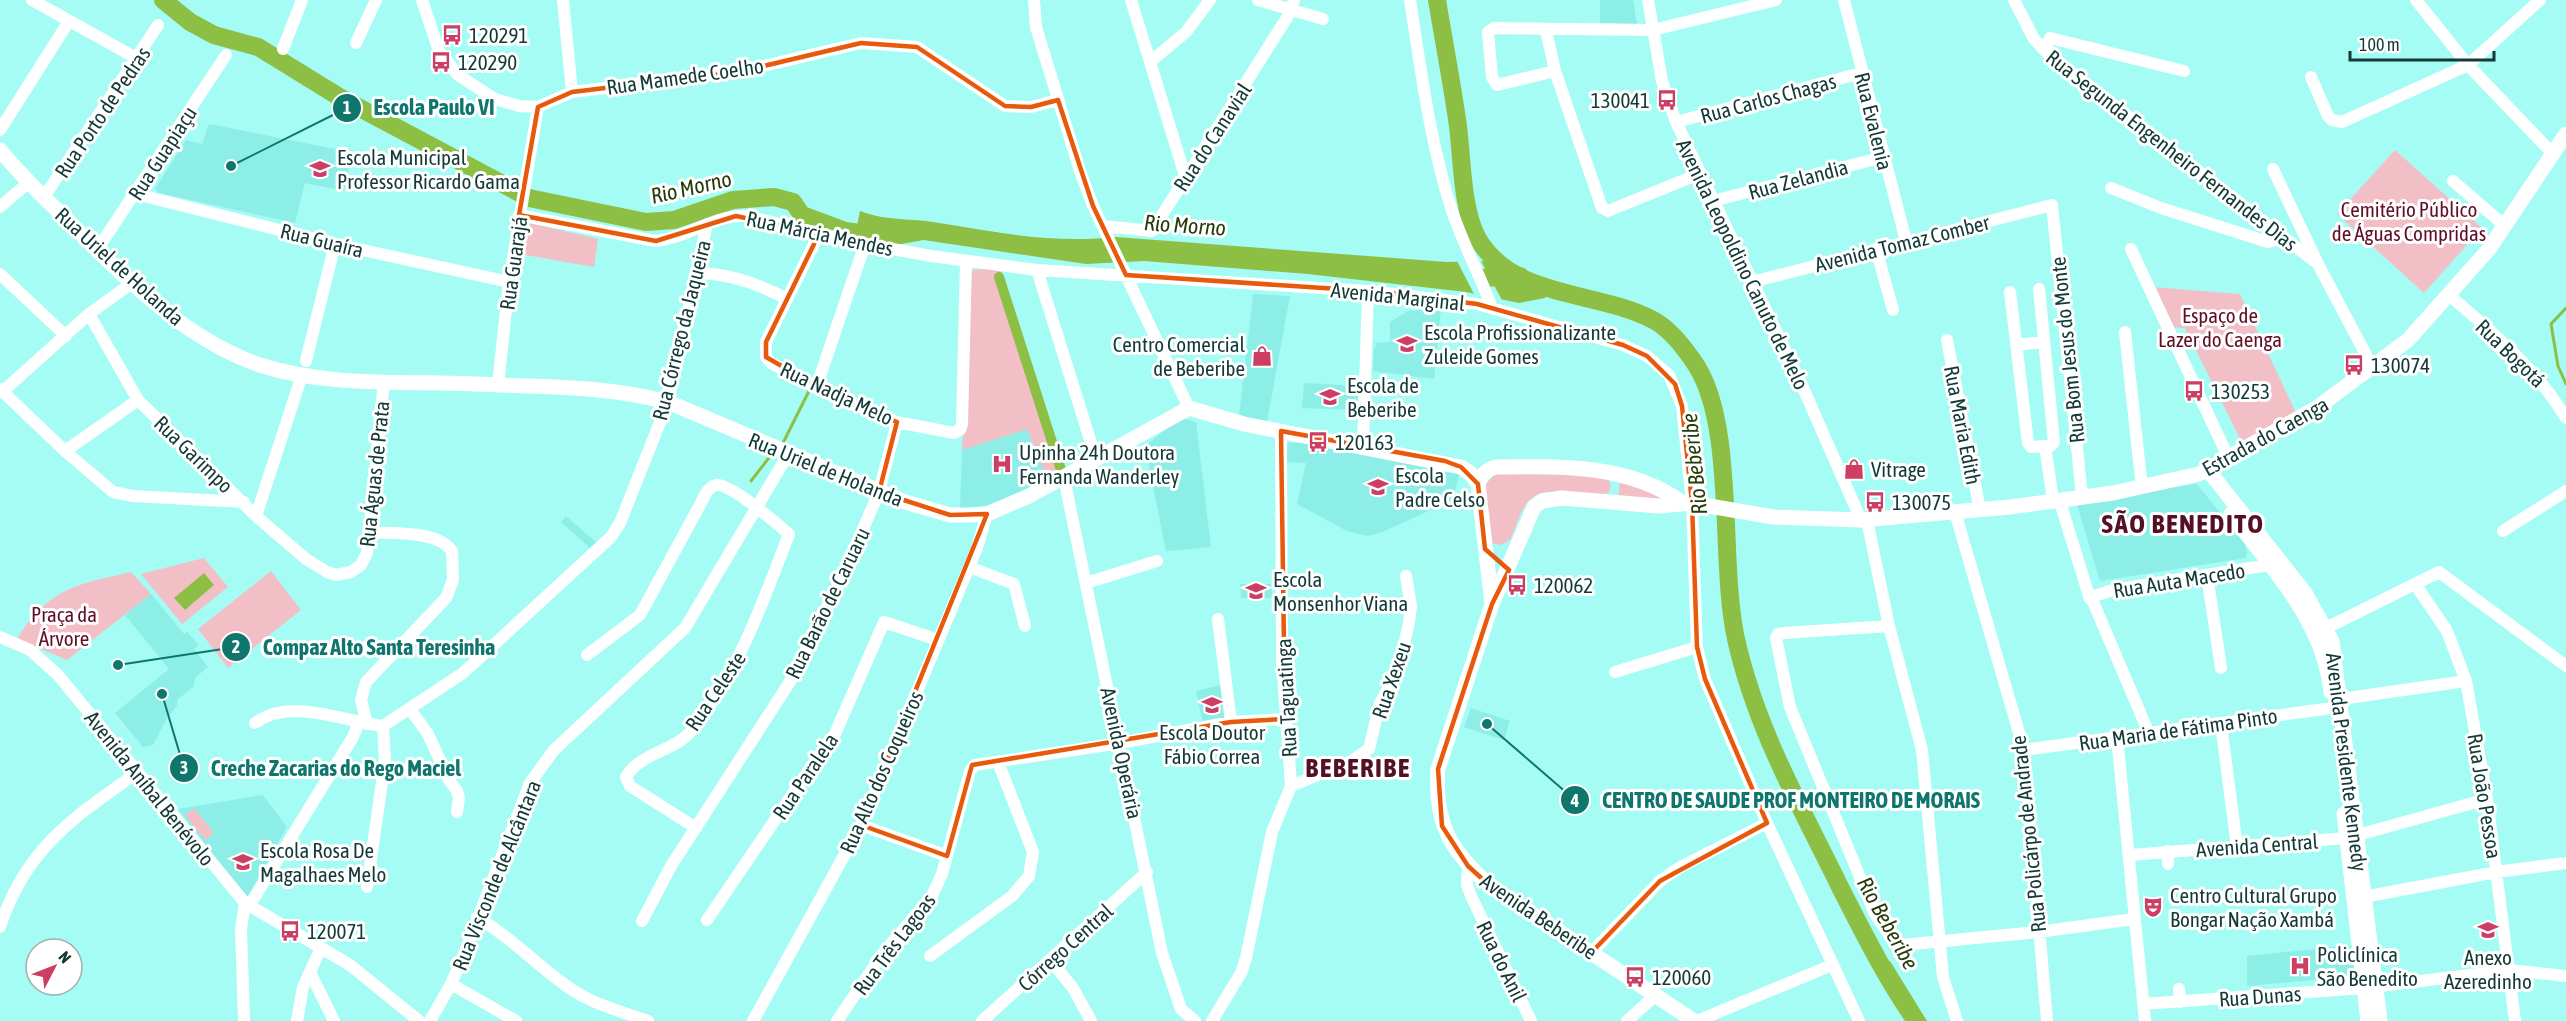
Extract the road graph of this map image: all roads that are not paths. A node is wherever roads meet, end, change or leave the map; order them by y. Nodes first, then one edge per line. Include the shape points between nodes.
1 (32, 0) edge
2 (302, 0) edge
3 (376, 0) edge
4 (422, 0) edge
5 (563, 0) edge
6 (1034, 0) edge
7 (1131, 0) edge
8 (1210, 0) edge
9 (1258, 0) edge
10 (1410, 0) edge
11 (1648, 0) edge
12 (1776, 0) edge
13 (1844, 0) edge
14 (2014, 0) edge
15 (2416, 0) edge
16 (2540, 0) edge
17 (1293, 5) edge
18 (1323, 19) dead end
19 (69, 21) junction
20 (158, 25) dead end
21 (1546, 30) junction
22 (1653, 30) junction
23 (356, 43) dead end
24 (283, 49) dead end
25 (2048, 54) junction
26 (226, 55) dead end
27 (138, 59) junction
28 (1150, 62) junction
29 (2468, 65) junction
30 (1555, 70) junction
31 (2184, 71) dead end
32 (1861, 73) junction
33 (2311, 77) dead end
34 (572, 92) junction
35 (1058, 100) junction
36 (538, 107) junction
37 (1676, 122) junction
38 (0, 130) edge
39 (2566, 134) edge
40 (0, 150) edge
41 (2552, 153) junction
42 (1882, 157) junction
43 (2273, 169) dead end
44 (1699, 174) junction
45 (1186, 179) junction
46 (2453, 181) dead end
47 (28, 183) junction
48 (2111, 188) dead end
49 (136, 194) junction
50 (44, 197) junction
51 (1713, 201) junction
52 (2052, 205) joint
53 (0, 207) edge
54 (519, 215) junction
55 (707, 224) junction
56 (2505, 226) junction
57 (1105, 231) junction
58 (819, 234) junction
59 (2282, 238) junction
60 (1906, 242) junction
61 (335, 244) junction
62 (865, 244) junction
63 (1876, 249) junction
64 (2131, 249) dead end
65 (97, 250) junction
66 (966, 261) junction
67 (2318, 264) junction
68 (1037, 270) junction
69 (1124, 270) junction
70 (696, 273) junction
71 (0, 274) edge
72 (509, 282) junction
73 (1752, 282) junction
74 (132, 283) junction
75 (2039, 289) dead end
76 (1368, 291) junction
77 (2010, 292) dead end
78 (2449, 295) junction
79 (787, 299) junction
80 (1491, 304) junction
81 (1893, 310) dead end
82 (89, 314) junction
83 (2125, 332) dead end
84 (66, 336) junction
85 (1947, 340) dead end
86 (2044, 342) junction
87 (2016, 345) junction
88 (304, 368) junction
89 (2373, 368) junction
90 (384, 381) junction
91 (498, 385) junction
92 (817, 386) junction
93 (1, 390) edge
94 (138, 400) junction
95 (668, 402) junction
96 (1189, 408) junction
97 (2566, 418) edge
98 (897, 422) junction
99 (1281, 431) junction
100 (2045, 446) junction
101 (1363, 447) junction
102 (65, 451) junction
103 (789, 453) junction
104 (1096, 459) junction
105 (2229, 459) junction
106 (2204, 472) junction
107 (1633, 477) junction
108 (1064, 478) junction
109 (1478, 484) junction
110 (2142, 488) junction
111 (2566, 491) edge
112 (879, 492) junction
113 (2082, 496) junction
114 (2056, 500) junction
115 (244, 502) junction
116 (1688, 503) junction
117 (1630, 506) junction
118 (757, 508) junction
119 (1980, 510) junction
120 (1955, 512) junction
121 (987, 514) junction
122 (256, 516) junction
123 (1864, 520) junction
124 (2503, 531) dead end
125 (370, 532) junction
126 (1485, 549) junction
127 (1514, 558) junction
128 (1157, 561) dead end
129 (2269, 565) junction
130 (969, 567) junction
131 (327, 572) joint
132 (2207, 575) junction
133 (1406, 576) dead end
134 (1086, 583) junction
135 (2415, 584) junction
136 (2090, 599) junction
137 (1492, 604) junction
138 (1218, 619) dead end
139 (1025, 626) dead end
140 (1889, 626) junction
141 (2326, 628) junction
142 (0, 637) edge
143 (938, 640) junction
144 (1697, 647) junction
145 (587, 655) dead end
146 (2566, 666) edge
147 (2221, 668) dead end
148 (1615, 672) dead end
149 (2466, 681) junction
150 (2336, 704) junction
151 (410, 709) junction
152 (1285, 719) junction
153 (1231, 722) junction
154 (255, 723) dead end
155 (363, 723) junction
156 (2221, 724) junction
157 (383, 726) junction
158 (2148, 731) junction
159 (2117, 737) junction
160 (1120, 743) junction
161 (2024, 750) junction
162 (998, 762) junction
163 (138, 772) junction
164 (1291, 786) junction
165 (2487, 799) junction
166 (458, 812) dead end
167 (1767, 823) junction
168 (861, 825) junction
169 (696, 828) junction
170 (2352, 836) junction
171 (2237, 847) junction
172 (2130, 855) junction
173 (947, 856) junction
174 (2566, 863) edge
175 (1468, 866) junction
176 (1147, 872) junction
177 (2496, 872) junction
178 (367, 887) dead end
179 (2364, 897) junction
180 (247, 904) junction
181 (477, 917) junction
182 (2134, 919) junction
183 (707, 920) dead end
184 (642, 921) dead end
185 (0, 927) edge
186 (2038, 932) junction
187 (1940, 941) junction
188 (321, 948) junction
189 (1591, 952) junction
190 (930, 956) dead end
191 (1051, 961) junction
192 (1832, 965) junction
193 (2510, 970) junction
194 (309, 972) junction
195 (2566, 976) edge
196 (451, 984) junction
197 (2370, 987) junction
198 (1657, 994) junction
199 (2144, 1004) junction
200 (244, 1021) edge
201 (297, 1021) edge
202 (334, 1021) edge
203 (419, 1021) edge
204 (430, 1021) edge
205 (516, 1021) edge
206 (648, 1021) edge
207 (753, 1021) edge
208 (837, 1021) edge
209 (982, 1021) edge
210 (1091, 1021) edge
211 (1195, 1021) edge
212 (1212, 1021) edge
213 (1531, 1021) edge
214 (1627, 1021) edge
215 (1696, 1021) edge
216 (1859, 1021) edge
217 (1957, 1021) edge
218 (2047, 1021) edge
219 (2145, 1021) edge
220 (2368, 1021) edge
221 (2380, 1021) edge
222 (2514, 1021) edge

1 - 19 street
2 - 24 street
3 - 23 street
4 - 36 street via 439,51 458,75 495,99
5 - 34 street
6 - 35 street via 1036,27
7 - 28 street
8 - 28 street via 1186,32
9 - 17 street
10 - 80 street via 1430,129 1453,213
11 - 22 street, Avenida Leopoldino Canuto de Melo
12 - 22 street
13 - 32 street, Rua Evalenia
14 - 25 street, Rua Segunda Engenheiro Fernandes Dias via 2034,39
15 - 29 street
16 - 29 street
17 - 18 street
17 - 45 street, Rua do Canavial
19 - 27 street
19 - 38 street
20 - 27 street, Rua Porto de Pedras
21 - 22 street
21 - 30 street
21 - 30 street via 1491,30 1488,36 1492,77 1500,86
22 - 37 street, Avenida Leopoldino Canuto de Melo via 1662,81
25 - 31 street via 2050,38
25 - 59 street, Rua Segunda Engenheiro Fernandes Dias
26 - 49 street, Rua Guapiaçu
27 - 50 street, Rua Porto de Pedras
28 - 45 street
29 - 33 street via 2342,122 2328,116
29 - 41 street
30 - 44 street via 1600,204 1608,211
32 - 37 street, Rua Carlos Chagas
32 - 42 street, Rua Evalenia
34 - 35 street, Rua Mamede Coelho via 738,72 836,47 886,43 917,47 1005,106 1031,107
34 - 36 street, Rua Mamede Coelho
35 - 57 street via 1080,171
36 - 54 street, Rua Guarajá
37 - 44 street, Avenida Leopoldino Canuto de Melo
39 - 41 main road, Estrada do Caenga
40 - 47 main road, Rua Uriel de Holanda
41 - 56 main road, Estrada do Caenga
42 - 51 street, Rua Zelandia
42 - 60 street, Rua Evalenia
43 - 67 street, Rua Segunda Engenheiro Fernandes Dias
44 - 51 street, Avenida Leopoldino Canuto de Melo
45 - 57 street, Rua do Canavial via 1152,231
46 - 56 street
47 - 50 main road, Rua Uriel de Holanda
47 - 53 street
48 - 59 street via 2260,240
49 - 61 street, Rua Guaíra
49 - 65 street, Rua Guapiaçu
50 - 65 main road, Rua Uriel de Holanda
51 - 73 street, Avenida Leopoldino Canuto de Melo
52 - 60 street, Avenida Tomaz Comber
52 - 113 street, Rua Bom Jesus do Monte
54 - 55 street, Rua Márcia Mendes via 656,241 669,240
54 - 72 street, Rua Guarajá
55 - 58 street, Rua Márcia Mendes via 745,216
55 - 70 street, Rua Córrego da Jaqueira
56 - 78 main road, Estrada do Caenga
57 - 69 street
58 - 62 street, Rua Márcia Mendes
58 - 79 street
59 - 67 street, Rua Segunda Engenheiro Fernandes Dias
60 - 63 street, Avenida Tomaz Comber
61 - 72 street, Rua Guaíra
61 - 88 street
62 - 66 street, Rua Márcia Mendes
62 - 92 street
63 - 73 street, Avenida Tomaz Comber
63 - 81 street
64 - 105 street
65 - 74 main road, Rua Uriel de Holanda
66 - 68 street, Rua Márcia Mendes
66 - 98 street, Rua Nadja Melo via 960,430 954,433
67 - 89 street, Rua Segunda Engenheiro Fernandes Dias
68 - 69 street, Rua Márcia Mendes
68 - 104 street
69 - 76 street, Avenida Marginal
69 - 96 street
70 - 79 street via 740,279
70 - 95 street, Rua Córrego da Jaqueira
71 - 84 street
72 - 91 street, Rua Guarajá via 500,323
73 - 123 street, Avenida Leopoldino Canuto de Melo
74 - 82 street
74 - 88 main road, Rua Uriel de Holanda via 178,321 213,343 263,366
75 - 86 street
76 - 80 street, Avenida Marginal
76 - 101 street
77 - 87 street
78 - 89 main road, Estrada do Caenga via 2408,340
78 - 97 street, Rua Bogotá via 2525,362 2551,392
79 - 92 street, Rua Nadja Melo via 766,342 766,357
80 - 116 street, Avenida Marginal via 1623,345 1647,356 1669,375 1682,406
82 - 84 street
82 - 94 street, Rua Garimpo
83 - 110 street
84 - 93 street
85 - 119 street, Rua Maria Edith
86 - 87 street
86 - 100 street via 2054,442
87 - 100 street via 2028,443 2031,447
88 - 90 main road, Rua Uriel de Holanda
88 - 122 street
89 - 105 main road, Estrada do Caenga via 2319,407
90 - 91 main road, Rua Uriel de Holanda
90 - 125 street, Rua Águas de Prata
91 - 95 main road, Rua Uriel de Holanda via 602,388
92 - 98 street, Rua Nadja Melo
93 - 102 street
94 - 102 street
94 - 115 street, Rua Garimpo
95 - 103 main road, Rua Uriel de Holanda
95 - 151 street, Rua Córrego da Jaqueira via 611,537 463,673
96 - 99 main road
96 - 104 main road, Rua Uriel de Holanda
98 - 112 street, Rua Barão de Caruaru
99 - 101 main road
99 - 152 street, Rua Taguatinga
100 - 114 street, Rua Auta Macedo
101 - 109 main road via 1461,467
102 - 115 street via 120,495
103 - 112 main road, Rua Uriel de Holanda
103 - 118 street, Rua Visconde de Alcântara
104 - 108 main road, Rua Uriel de Holanda
105 - 106 main road, Estrada do Caenga
106 - 110 main road, Estrada do Caenga
106 - 129 main road, Avenida Presidente Kennedy
106 - 141 main road, Avenida Presidente Kennedy via 2305,593
107 - 109 main road via 1585,469 1496,467 1483,474
107 - 116 main road
107 - 117 main road via 1642,489
108 - 121 main road, Rua Uriel de Holanda
108 - 134 street, Avenida Operária
109 - 126 main road, Avenida Beberibe
110 - 113 main road, Estrada do Caenga
111 - 124 street
112 - 121 main road, Rua Uriel de Holanda via 950,514
112 - 169 street, Rua Barão de Caruaru via 791,680
113 - 114 main road, Estrada do Caenga
114 - 119 main road, Estrada do Caenga
114 - 136 street, Rua Auta Macedo
115 - 122 street, Rua Garimpo
116 - 117 main road
116 - 123 main road, Estrada do Caenga via 1773,517
116 - 144 street, Avenida Marginal
117 - 127 main road, Avenida Beberibe via 1551,498 1534,507
118 - 145 street via 724,486 708,490 640,615
118 - 169 street, Rua Celeste via 789,534 749,639 691,732 635,766 626,780
118 - 181 street, Rua Visconde de Alcântara via 685,627 542,765 530,783
119 - 120 main road, Estrada do Caenga
120 - 123 main road, Estrada do Caenga
120 - 161 street, Rua Policárpo de Andrade
121 - 130 street, Rua Alto dos Coqueiros
122 - 131 street, Rua Garimpo
123 - 140 street, Avenida Leopoldino Canuto de Melo
125 - 131 street, Rua Águas de Prata via 361,565 343,575
125 - 155 street via 413,535 448,546 453,559 450,591 366,682 360,700
126 - 127 main road via 1497,563
126 - 137 main road, Avenida Beberibe
127 - 137 main road, Avenida Beberibe
128 - 134 street
129 - 132 street, Rua Auta Macedo
129 - 150 main road, Avenida Presidente Kennedy via 2308,620 2322,649
130 - 139 street via 1014,584
130 - 143 street, Rua Alto dos Coqueiros
132 - 136 street, Rua Auta Macedo via 2098,593
132 - 147 street
133 - 164 street, Rua Xexeu via 1412,606 1409,623 1398,670 1380,703 1369,748 1350,762
134 - 160 street, Avenida Operária
135 - 141 street
135 - 146 street via 2439,572
135 - 149 street, Rua João Pessoa via 2447,631
136 - 158 street, Rua Auta Macedo
137 - 175 main road, Avenida Beberibe via 1438,769 1436,791 1442,826
138 - 153 street
140 - 187 street, Avenida Leopoldino Canuto de Melo via 1922,750
140 - 187 street via 1784,633 1776,638 1790,707 1875,914 1892,939 1902,945
141 - 150 main road, Avenida Presidente Kennedy via 2337,664
142 - 163 street, Avenida Aníbal Benévolo via 42,657
143 - 168 street, Rua Alto dos Coqueiros
143 - 183 street, Rua Paralela via 884,622 831,743
144 - 148 street
144 - 167 street, Avenida Marginal via 1705,679
149 - 150 street, Rua Maria de Fátima Pinto
149 - 165 street, Rua João Pessoa
150 - 156 street, Rua Maria de Fátima Pinto
150 - 170 main road, Avenida Presidente Kennedy
151 - 157 street, Rua Córrego da Jaqueira
151 - 166 street via 428,734 457,791
152 - 153 street
152 - 164 street, Rua Taguatinga
153 - 160 street
154 - 155 street via 268,713 285,711
155 - 157 street
155 - 180 street
156 - 158 street, Rua Maria de Fátima Pinto
156 - 171 street
157 - 178 street via 385,761
158 - 159 street, Rua Maria de Fátima Pinto
159 - 161 street, Rua Maria de Fátima Pinto
159 - 172 street
160 - 162 street
160 - 176 street, Avenida Operária
161 - 186 street, Rua Policárpo de Andrade
162 - 173 street, Rua Três Lagoas via 971,768
162 - 190 street via 1029,837 1033,863 1029,876 1012,896
163 - 180 street, Avenida Aníbal Benévolo
163 - 185 street via 75,817 44,848 13,890
164 - 212 street, Rua Taguatinga via 1272,832 1241,973
165 - 170 street, Avenida Central
165 - 177 street, Rua João Pessoa
167 - 189 street via 1660,881
167 - 192 street, Avenida Marginal
168 - 173 street
168 - 207 street, Rua Alto dos Coqueiros
169 - 184 street, Rua Barão de Caruaru
170 - 171 street, Avenida Central
170 - 179 main road, Avenida Presidente Kennedy
170 - 197 main road, Avenida Presidente Kennedy
171 - 172 street, Avenida Central via 2168,858
172 - 182 street
173 - 208 street, Rua Três Lagoas via 927,905 884,952
174 - 177 street
175 - 189 main road, Avenida Beberibe via 1499,892
175 - 213 street, Rua do Anil via 1471,896
176 - 191 street, Córrego Central
176 - 211 street, Avenida Operária via 1168,978 1181,1009
177 - 179 street
177 - 193 street, Rua João Pessoa
179 - 197 main road, Avenida Presidente Kennedy
180 - 188 street, Avenida Aníbal Benévolo
180 - 200 street via 241,929
181 - 196 street, Rua Visconde de Alcântara
181 - 206 street via 574,991
182 - 186 street
182 - 199 street
186 - 187 street
186 - 218 street, Rua Policárpo de Andrade
187 - 217 street, Avenida Leopoldino Canuto de Melo via 1947,994
188 - 194 street
188 - 203 street, Avenida Aníbal Benévolo via 350,965
189 - 198 main road, Avenida Beberibe
191 - 209 street, Córrego Central
191 - 210 street via 1073,988
192 - 215 street
192 - 216 street, Avenida Marginal
193 - 195 street, Rua Dunas
193 - 197 street, Rua Dunas
193 - 222 street, Rua João Pessoa
194 - 201 street
194 - 202 street
196 - 204 street, Rua Visconde de Alcântara
196 - 205 street
197 - 199 street, Rua Dunas via 2179,996
197 - 220 main road, Avenida Presidente Kennedy
197 - 221 main road, Avenida Presidente Kennedy
198 - 214 street
198 - 215 main road, Avenida Beberibe
199 - 219 street

